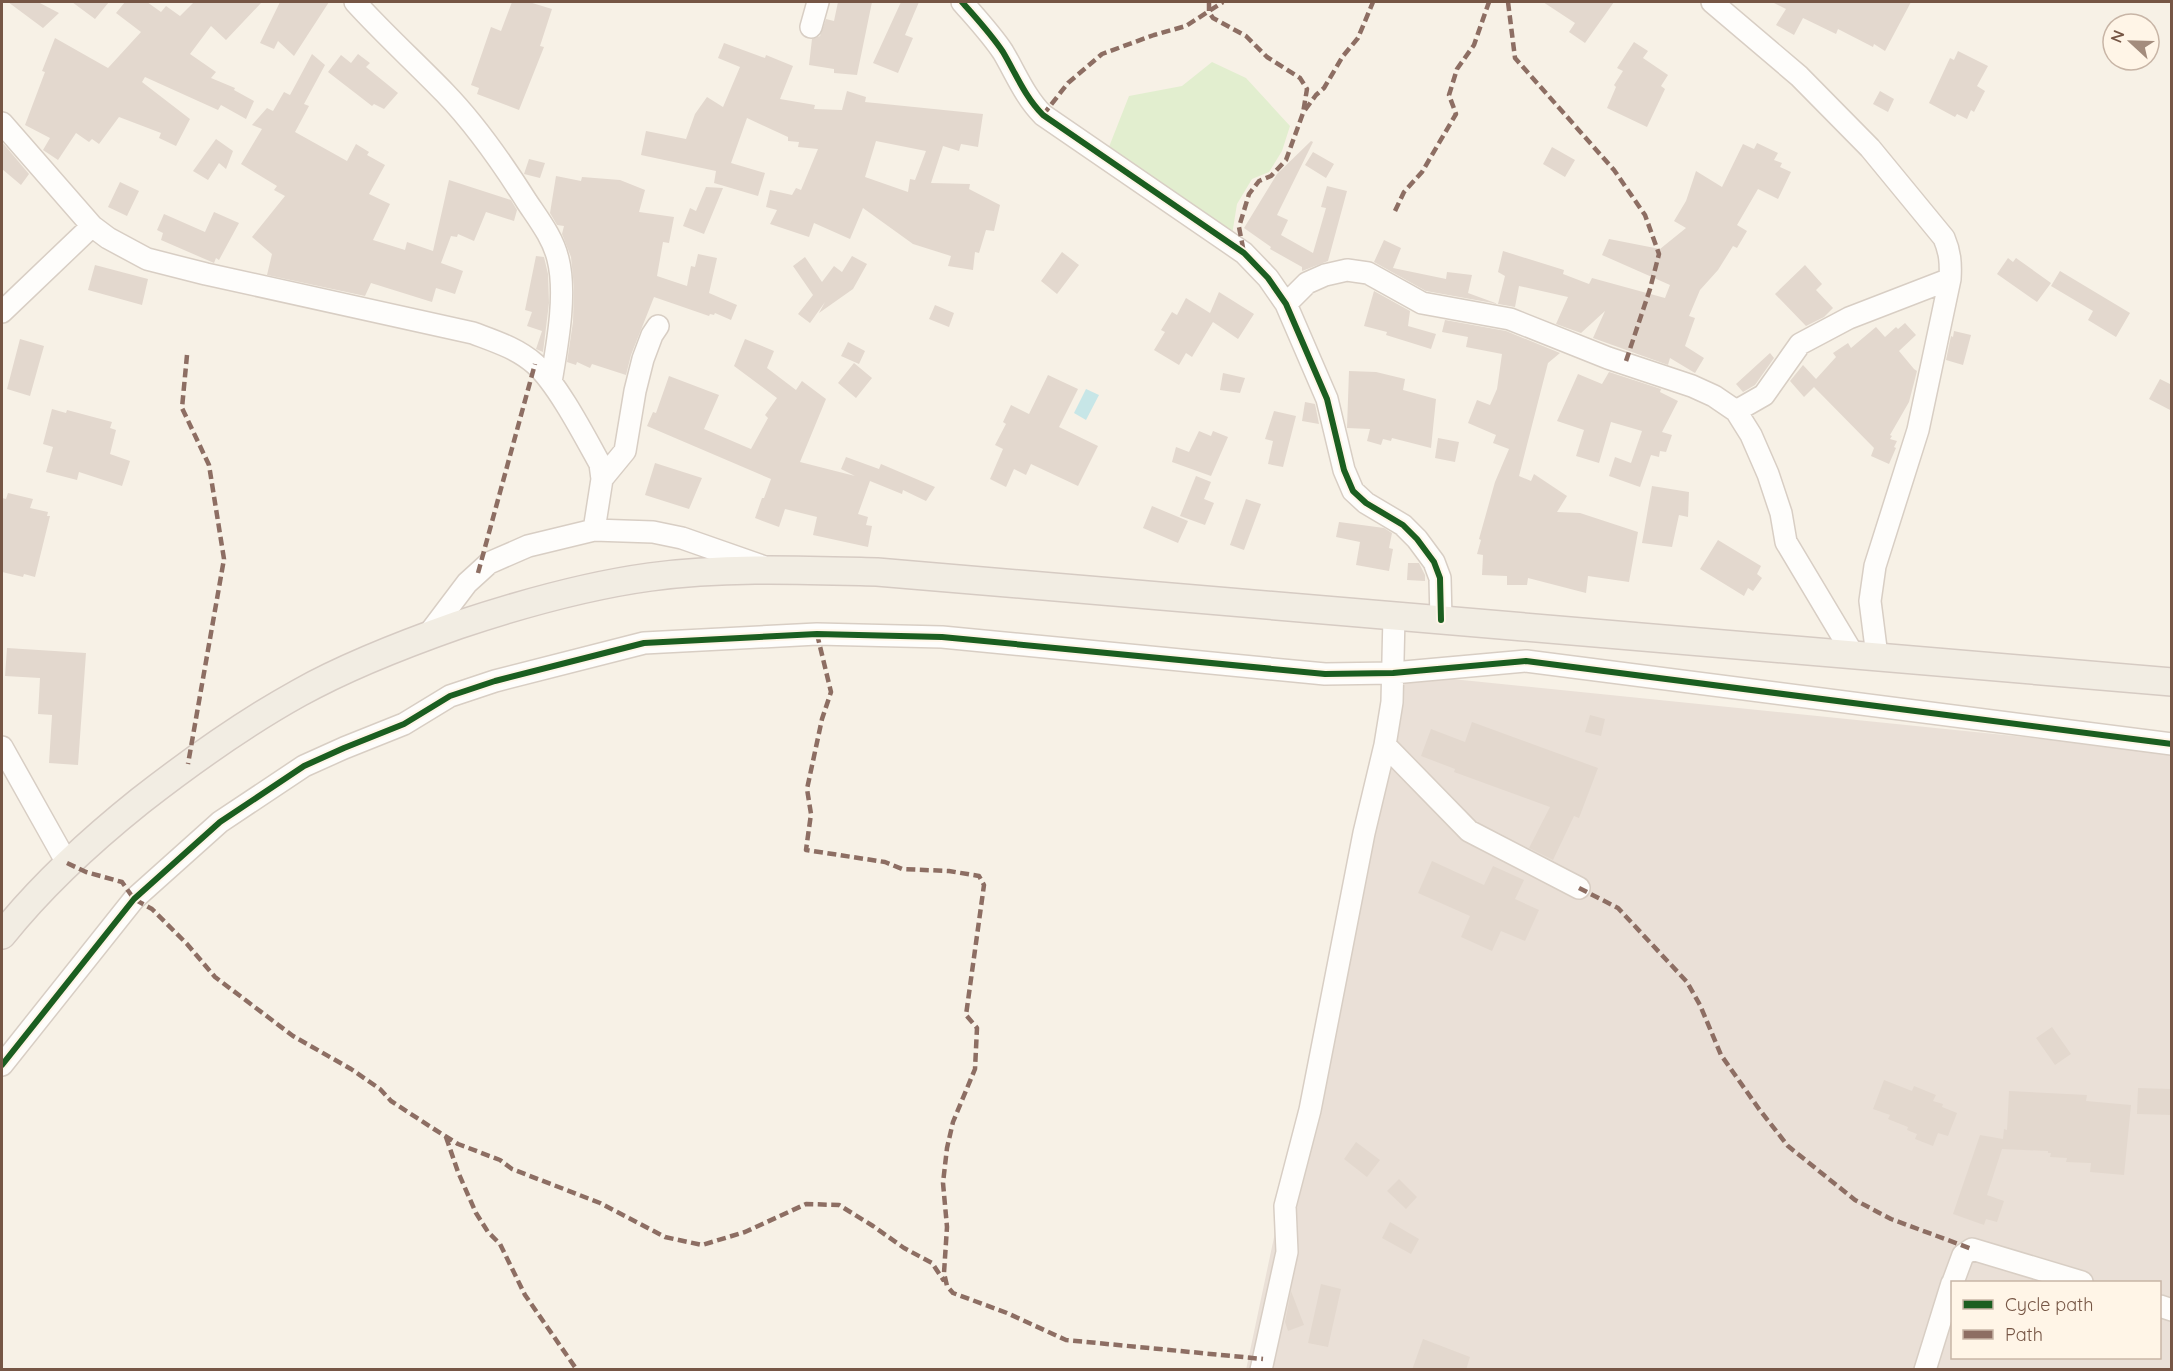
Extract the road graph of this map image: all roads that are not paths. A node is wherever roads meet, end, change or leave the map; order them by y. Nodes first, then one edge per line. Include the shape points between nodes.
1 (355, 2) edge
2 (818, 2) edge
3 (962, 2) edge
4 (1712, 2) edge
5 (811, 27) dead end
6 (2, 123) edge
7 (92, 226) junction
8 (1950, 279) junction
9 (1286, 304) junction
10 (2, 312) edge
11 (658, 326) dead end
12 (551, 382) junction
13 (1736, 411) junction
14 (602, 479) junction
15 (594, 530) junction
16 (770, 569) junction
17 (1394, 616) junction
18 (1441, 620) junction
19 (427, 636) junction
20 (1865, 655) junction
21 (1393, 673) junction
22 (2172, 682) edge
23 (2172, 744) edge
24 (1385, 745) junction
25 (2, 747) edge
26 (67, 863) junction
27 (1579, 888) dead end
28 (2, 934) edge
29 (2, 1065) edge
30 (1954, 1281) edge
31 (2079, 1281) edge
32 (1951, 1289) edge
33 (1261, 1370) edge
34 (1925, 1370) edge

1 - 12 street via 446,94 484,139 551,242 558,259 560,306
2 - 5 street
3 - 9 street via 1003,52 1026,94 1043,115 1244,253
4 - 8 street via 1799,76 1870,148 1944,238 1951,258
6 - 7 street
7 - 10 street
7 - 12 street via 135,254 160,263 473,333 513,349 535,364
8 - 13 street via 1849,318 1800,344 1764,395
8 - 20 street via 1918,430 1875,566
9 - 13 street via 1307,283 1325,275 1347,270 1368,273 1422,303 1510,319 1692,386
9 - 18 street via 1327,399 1353,491 1403,525 1434,562 1440,578
11 - 14 street via 643,359 625,451
12 - 14 street via 600,464
13 - 20 street via 1768,474 1786,542
14 - 15 street
15 - 16 street via 653,532 682,538
15 - 19 street via 528,546 489,563 467,583
16 - 17 main road via 877,572
16 - 19 main road via 706,571 578,589
17 - 18 main road
17 - 21 street
18 - 20 main road
19 - 26 main road via 299,693 235,732 179,770
20 - 22 main road
21 - 23 street via 1526,661
21 - 24 street
21 - 29 street via 1325,674 942,637 817,634 644,643 495,681 450,696 404,724 304,766 220,822 134,899
24 - 27 street via 1469,831
24 - 33 street via 1310,1110 1285,1206 1287,1252
25 - 26 street
26 - 28 main road
30 - 31 street via 1963,1255 1972,1248
32 - 34 street

